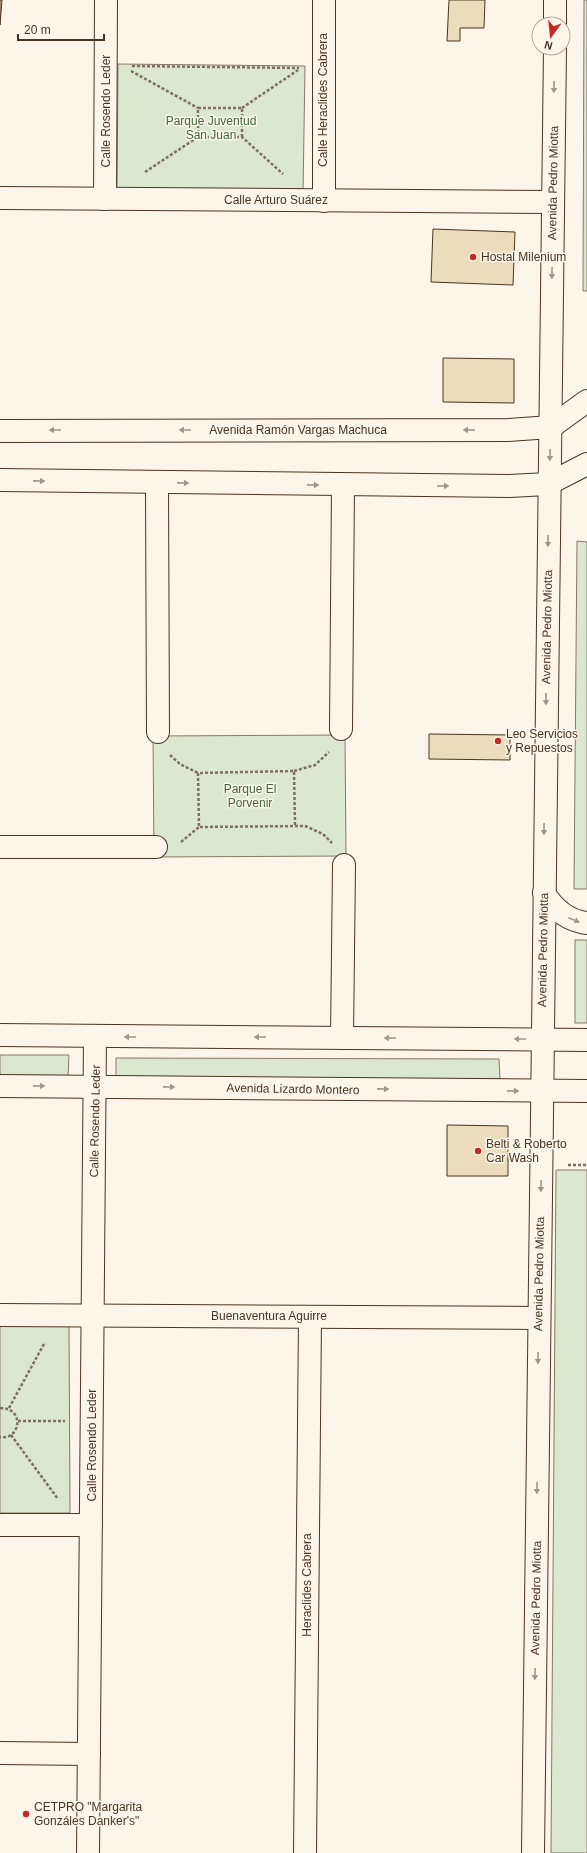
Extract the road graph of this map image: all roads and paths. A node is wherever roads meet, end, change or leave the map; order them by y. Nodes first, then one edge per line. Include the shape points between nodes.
1 (106, 0) edge
2 (324, 0) edge
3 (555, 0) edge
4 (555, 16) edge
5 (555, 56) edge
6 (114, 66) junction
7 (301, 68) junction
8 (301, 75) dead end
9 (198, 108) junction
10 (242, 108) junction
11 (198, 136) junction
12 (242, 136) junction
13 (141, 175) dead end
14 (288, 179) dead end
15 (0, 198) edge
16 (105, 199) junction
17 (324, 201) junction
18 (553, 202) junction
19 (587, 400) edge
20 (551, 427) junction
21 (0, 430) edge
22 (587, 464) edge
23 (0, 480) edge
24 (157, 483) junction
25 (548, 484) junction
26 (344, 485) junction
27 (341, 729) joint
28 (158, 732) joint
29 (294, 771) junction
30 (198, 773) junction
31 (295, 825) junction
32 (156, 846) dead end
33 (0, 847) edge
34 (344, 865) joint
35 (544, 893) junction
36 (587, 923) edge
37 (0, 1035) edge
38 (95, 1036) junction
39 (342, 1038) junction
40 (542, 1040) junction
41 (587, 1040) edge
42 (0, 1086) edge
43 (95, 1087) junction
44 (541, 1091) junction
45 (587, 1091) edge
46 (0, 1315) edge
47 (93, 1315) junction
48 (310, 1317) junction
49 (539, 1318) junction
50 (46, 1339) dead end
51 (0, 1408) edge
52 (9, 1408) junction
53 (66, 1414) dead end
54 (18, 1421) junction
55 (66, 1421) junction
56 (66, 1429) dead end
57 (11, 1435) junction
58 (0, 1437) edge
59 (0, 1525) edge
60 (91, 1525) junction
61 (0, 1753) edge
62 (89, 1754) junction
63 (88, 1853) edge
64 (305, 1853) edge
65 (533, 1853) edge

1 - 6 street, Calle Rosendo Leder
2 - 17 street, Calle Heraclides Cabrera
3 - 4 street
5 -> 18 street, Avenida Pedro Miotta
6 - 7 path
6 - 9 path
6 - 16 street, Calle Rosendo Leder
7 - 8 path
7 - 10 path
9 - 10 path
9 - 11 path
10 - 12 path
11 - 12 path
11 - 13 path
12 - 14 path
15 - 16 street, Calle Arturo Suárez
16 - 17 street, Calle Arturo Suárez
17 - 18 street, Calle Arturo Suárez
18 -> 20 street, Avenida Pedro Miotta
19 - 20 street
20 -> 21 street, Avenida Ramón Vargas Machuca via 508,430
20 -> 25 street, Avenida Pedro Miotta
22 - 25 street
23 -> 24 street
24 -> 26 street
24 - 28 street
26 -> 25 street
25 -> 35 street, Avenida Pedro Miotta
26 - 27 street
27 - 29 path via 332,749 323,758 315,765
28 - 30 path via 172,757
29 - 30 path
29 - 31 path
30 - 31 path via 199,827
31 - 34 path via 314,829 323,834 339,853
32 - 33 street
34 - 39 street
35 -> 36 street via 553,906 566,916
35 - 40 street, Avenida Pedro Miotta
37 - 38 street
39 -> 38 street
38 - 43 street, Calle Rosendo Leder
40 -> 39 street
40 - 41 street
40 - 44 street, Avenida Pedro Miotta
42 -> 43 street, Avenida Lizardo Montero
43 -> 44 street, Avenida Lizardo Montero
43 - 47 street, Calle Rosendo Leder
44 - 45 street, Avenida Lizardo Montero
44 -> 49 street, Avenida Pedro Miotta
46 - 47 street, Buenaventura Aguirre
47 - 48 street, Buenaventura Aguirre
47 - 60 street, Calle Rosendo Leder
48 - 49 street, Buenaventura Aguirre
48 - 64 street, Heraclides Cabrera
49 -> 65 street, Avenida Pedro Miotta
50 - 52 path
51 - 52 path
52 - 54 path
53 - 55 path
54 - 55 path
54 - 57 path
55 - 56 path
57 - 58 path
57 - 60 path via 66,1509
59 - 60 street
60 - 62 street, Calle Rosendo Leder
61 - 62 street
62 - 63 street, Calle Rosendo Leder

